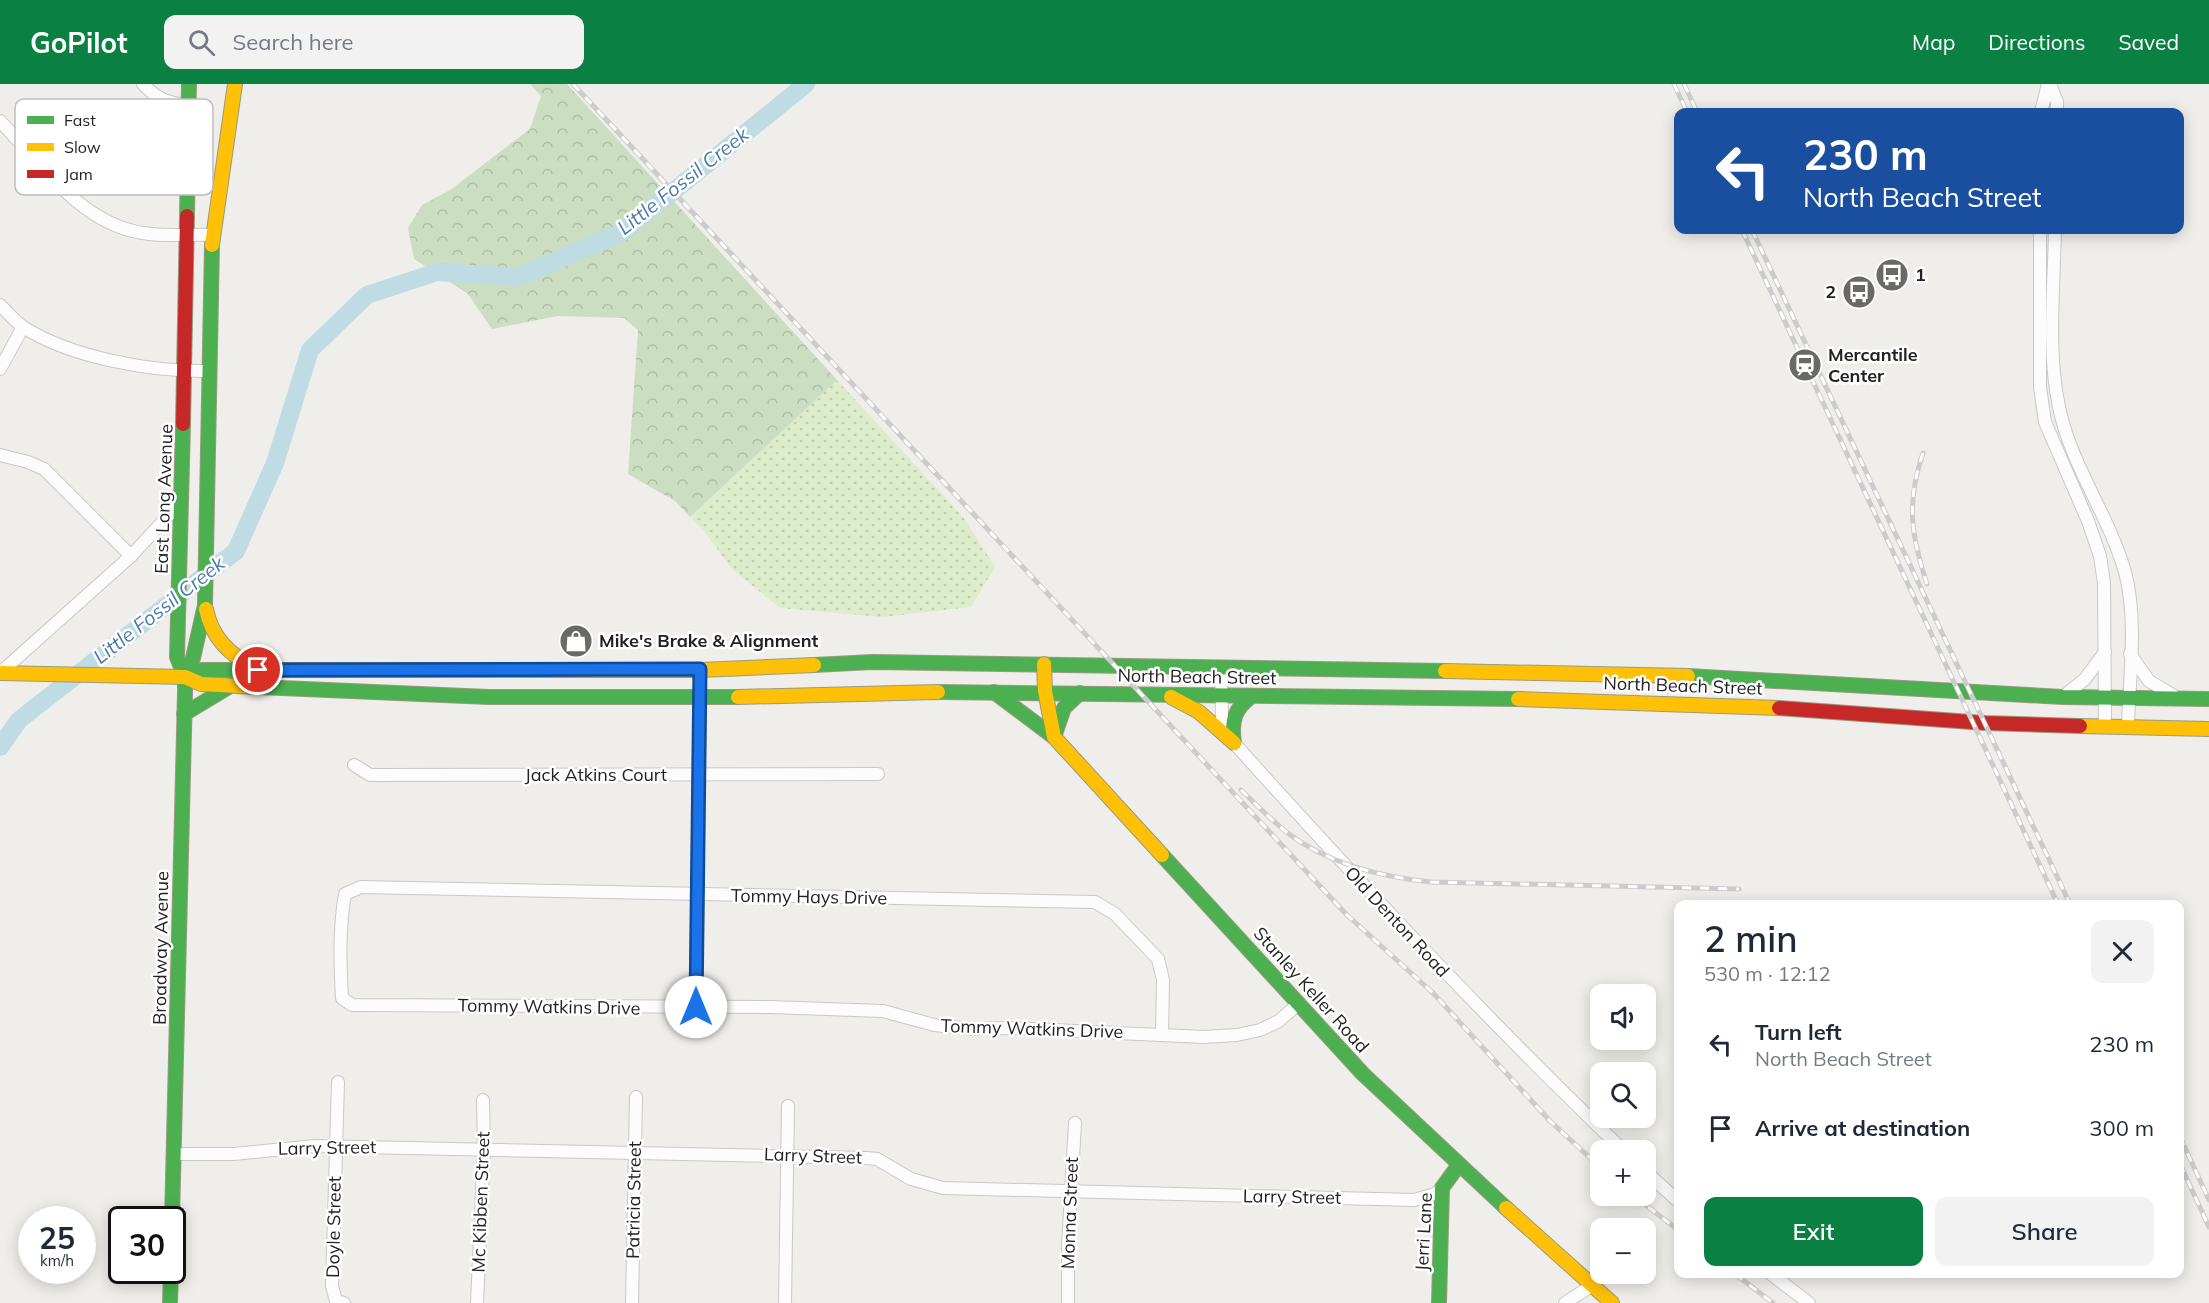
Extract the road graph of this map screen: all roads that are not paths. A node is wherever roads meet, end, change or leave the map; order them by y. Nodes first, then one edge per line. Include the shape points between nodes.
1 (143, 84) edge
2 (235, 84) edge
3 (2049, 84) edge
4 (161, 99) edge
5 (2042, 108) edge
6 (2057, 108) edge
7 (0, 121) edge
8 (15, 137) edge
9 (71, 195) edge
10 (190, 195) edge
11 (186, 234) junction
12 (2040, 234) edge
13 (2055, 234) edge
14 (212, 235) junction
15 (0, 305) edge
16 (23, 327) junction
17 (0, 369) edge
18 (209, 371) junction
19 (186, 372) junction
20 (0, 455) edge
21 (181, 502) junction
22 (131, 556) junction
23 (205, 605) junction
24 (2105, 652) junction
25 (2130, 654) junction
26 (1044, 664) junction
27 (1221, 667) junction
28 (489, 668) junction
29 (700, 669) junction
30 (258, 670) junction
31 (1497, 672) junction
32 (0, 673) edge
33 (1702, 676) junction
34 (185, 677) junction
35 (232, 685) junction
36 (993, 691) junction
37 (1045, 691) junction
38 (1080, 693) junction
39 (1167, 695) junction
40 (489, 696) junction
41 (1221, 696) junction
42 (1252, 696) junction
43 (2063, 697) junction
44 (2105, 697) junction
45 (700, 698) junction
46 (2129, 698) junction
47 (2178, 698) junction
48 (1498, 699) junction
49 (2209, 699) edge
50 (1701, 703) junction
51 (184, 714) junction
52 (2105, 727) junction
53 (2128, 727) junction
54 (2209, 729) edge
55 (1054, 737) junction
56 (1234, 743) junction
57 (354, 765) dead end
58 (878, 774) dead end
59 (697, 775) junction
60 (361, 887) joint
61 (695, 896) junction
62 (1299, 1003) junction
63 (696, 1007) junction
64 (1162, 1034) junction
65 (338, 1082) dead end
66 (636, 1097) dead end
67 (483, 1100) dead end
68 (788, 1106) dead end
69 (1075, 1123) dead end
70 (1613, 1140) edge
71 (336, 1146) junction
72 (484, 1149) junction
73 (635, 1151) junction
74 (174, 1154) junction
75 (787, 1154) junction
76 (1458, 1166) junction
77 (1656, 1181) edge
78 (1442, 1188) junction
79 (1071, 1192) junction
80 (1674, 1197) edge
81 (172, 1206) edge
82 (1776, 1278) edge
83 (171, 1284) edge
84 (1591, 1286) junction
85 (340, 1302) edge
86 (170, 1303) edge
87 (477, 1303) edge
88 (633, 1303) edge
89 (785, 1303) edge
90 (1068, 1303) edge
91 (1439, 1303) edge
92 (1565, 1303) edge
93 (1612, 1303) edge
94 (1809, 1303) edge

1 - 4 street
2 - 14 main road
3 - 5 street
3 - 6 street
7 - 8 street
9 - 11 street via 95,216 117,227 143,234
10 - 11 main road, East Long Avenue
11 - 14 street
11 - 19 main road, East Long Avenue
12 - 24 street via 2039,363 2045,422 2100,556
13 - 25 street via 2054,374 2059,407 2069,443 2103,513 2125,573 2130,605
14 - 18 main road
15 - 16 street
16 - 17 street
16 - 19 street via 86,355
18 - 19 street
18 - 23 main road
19 - 21 main road, East Long Avenue
20 - 22 street via 44,469
21 - 22 street
21 - 34 main road, East Long Avenue via 177,657
22 - 32 street
23 - 30 main road via 213,635 222,647
23 - 34 main road
24 - 43 street via 2085,679
24 - 44 street
25 - 46 street
25 - 47 street via 2149,681
26 - 27 main road, North Beach Street
26 - 29 main road, North Beach Street via 873,663
26 - 37 main road
27 - 31 main road, North Beach Street
27 - 41 street, Old Denton Road
28 - 29 main road, North Beach Street
28 - 30 main road, North Beach Street
28 - 40 main road
29 - 45 street
30 - 34 main road, North Beach Street via 201,670
31 - 33 main road, North Beach Street
31 - 48 main road
32 - 34 main road, North Beach Street
33 - 43 main road, North Beach Street
33 - 50 main road
34 - 35 main road, North Beach Street via 201,684
34 - 51 main road, Broadway Avenue
35 - 40 main road, North Beach Street
35 - 51 main road
36 - 37 main road, North Beach Street
36 - 45 main road, North Beach Street
36 - 55 main road, Stanley Keller Road
37 - 38 main road, North Beach Street
37 - 55 main road
38 - 39 main road, North Beach Street
38 - 55 main road via 1064,708
39 - 41 main road, North Beach Street
39 - 56 main road via 1199,712
40 - 45 main road, North Beach Street
41 - 42 main road, North Beach Street
41 - 56 street, Old Denton Road via 1222,720
42 - 48 main road, North Beach Street
42 - 56 main road via 1239,704 1233,715
43 - 44 main road, North Beach Street
44 - 46 main road, North Beach Street
44 - 52 street
45 - 59 street
46 - 47 main road, North Beach Street
46 - 53 street
47 - 49 main road, North Beach Street
48 - 50 main road, North Beach Street
50 - 52 main road, North Beach Street via 1985,723
51 - 74 main road, Broadway Avenue
52 - 53 main road, North Beach Street
53 - 54 main road, North Beach Street
55 - 62 main road, Stanley Keller Road
56 - 70 street, Old Denton Road via 1479,1010
57 - 59 street, Jack Atkins Court via 370,775
58 - 59 street, Jack Atkins Court
59 - 61 street
60 - 61 street, Tommy Hays Drive
60 - 63 street, Tommy Watkins Drive via 345,894 342,911 342,998 352,1005
61 - 63 street
61 - 64 street, Tommy Hays Drive via 1095,902 1115,914 1158,959 1163,980
62 - 64 street, Tommy Watkins Drive via 1279,1021 1260,1030 1204,1037
62 - 76 main road, Stanley Keller Road via 1364,1074
63 - 64 street, Tommy Watkins Drive via 883,1011 933,1025 973,1029
65 - 71 street, Doyle Street
66 - 73 street, Patricia Street
67 - 72 street, Mc Kibben Street
68 - 75 street
69 - 79 street, Monna Street
71 - 72 street, Larry Street
71 - 74 street, Larry Street
71 - 85 street, Doyle Street via 332,1286
72 - 73 street, Larry Street
72 - 87 street, Mc Kibben Street
73 - 75 street, Larry Street
73 - 88 street, Patricia Street
74 - 81 main road, Broadway Avenue
75 - 79 street, Larry Street via 877,1159 912,1179 943,1188
75 - 89 street
76 - 78 main road, Jerri Lane
76 - 84 main road, Stanley Keller Road
77 - 80 street
78 - 79 street, Larry Street via 1414,1200
78 - 91 main road, Jerri Lane
79 - 90 street, Monna Street
82 - 94 street
83 - 86 main road
84 - 92 street
84 - 93 main road, Stanley Keller Road

